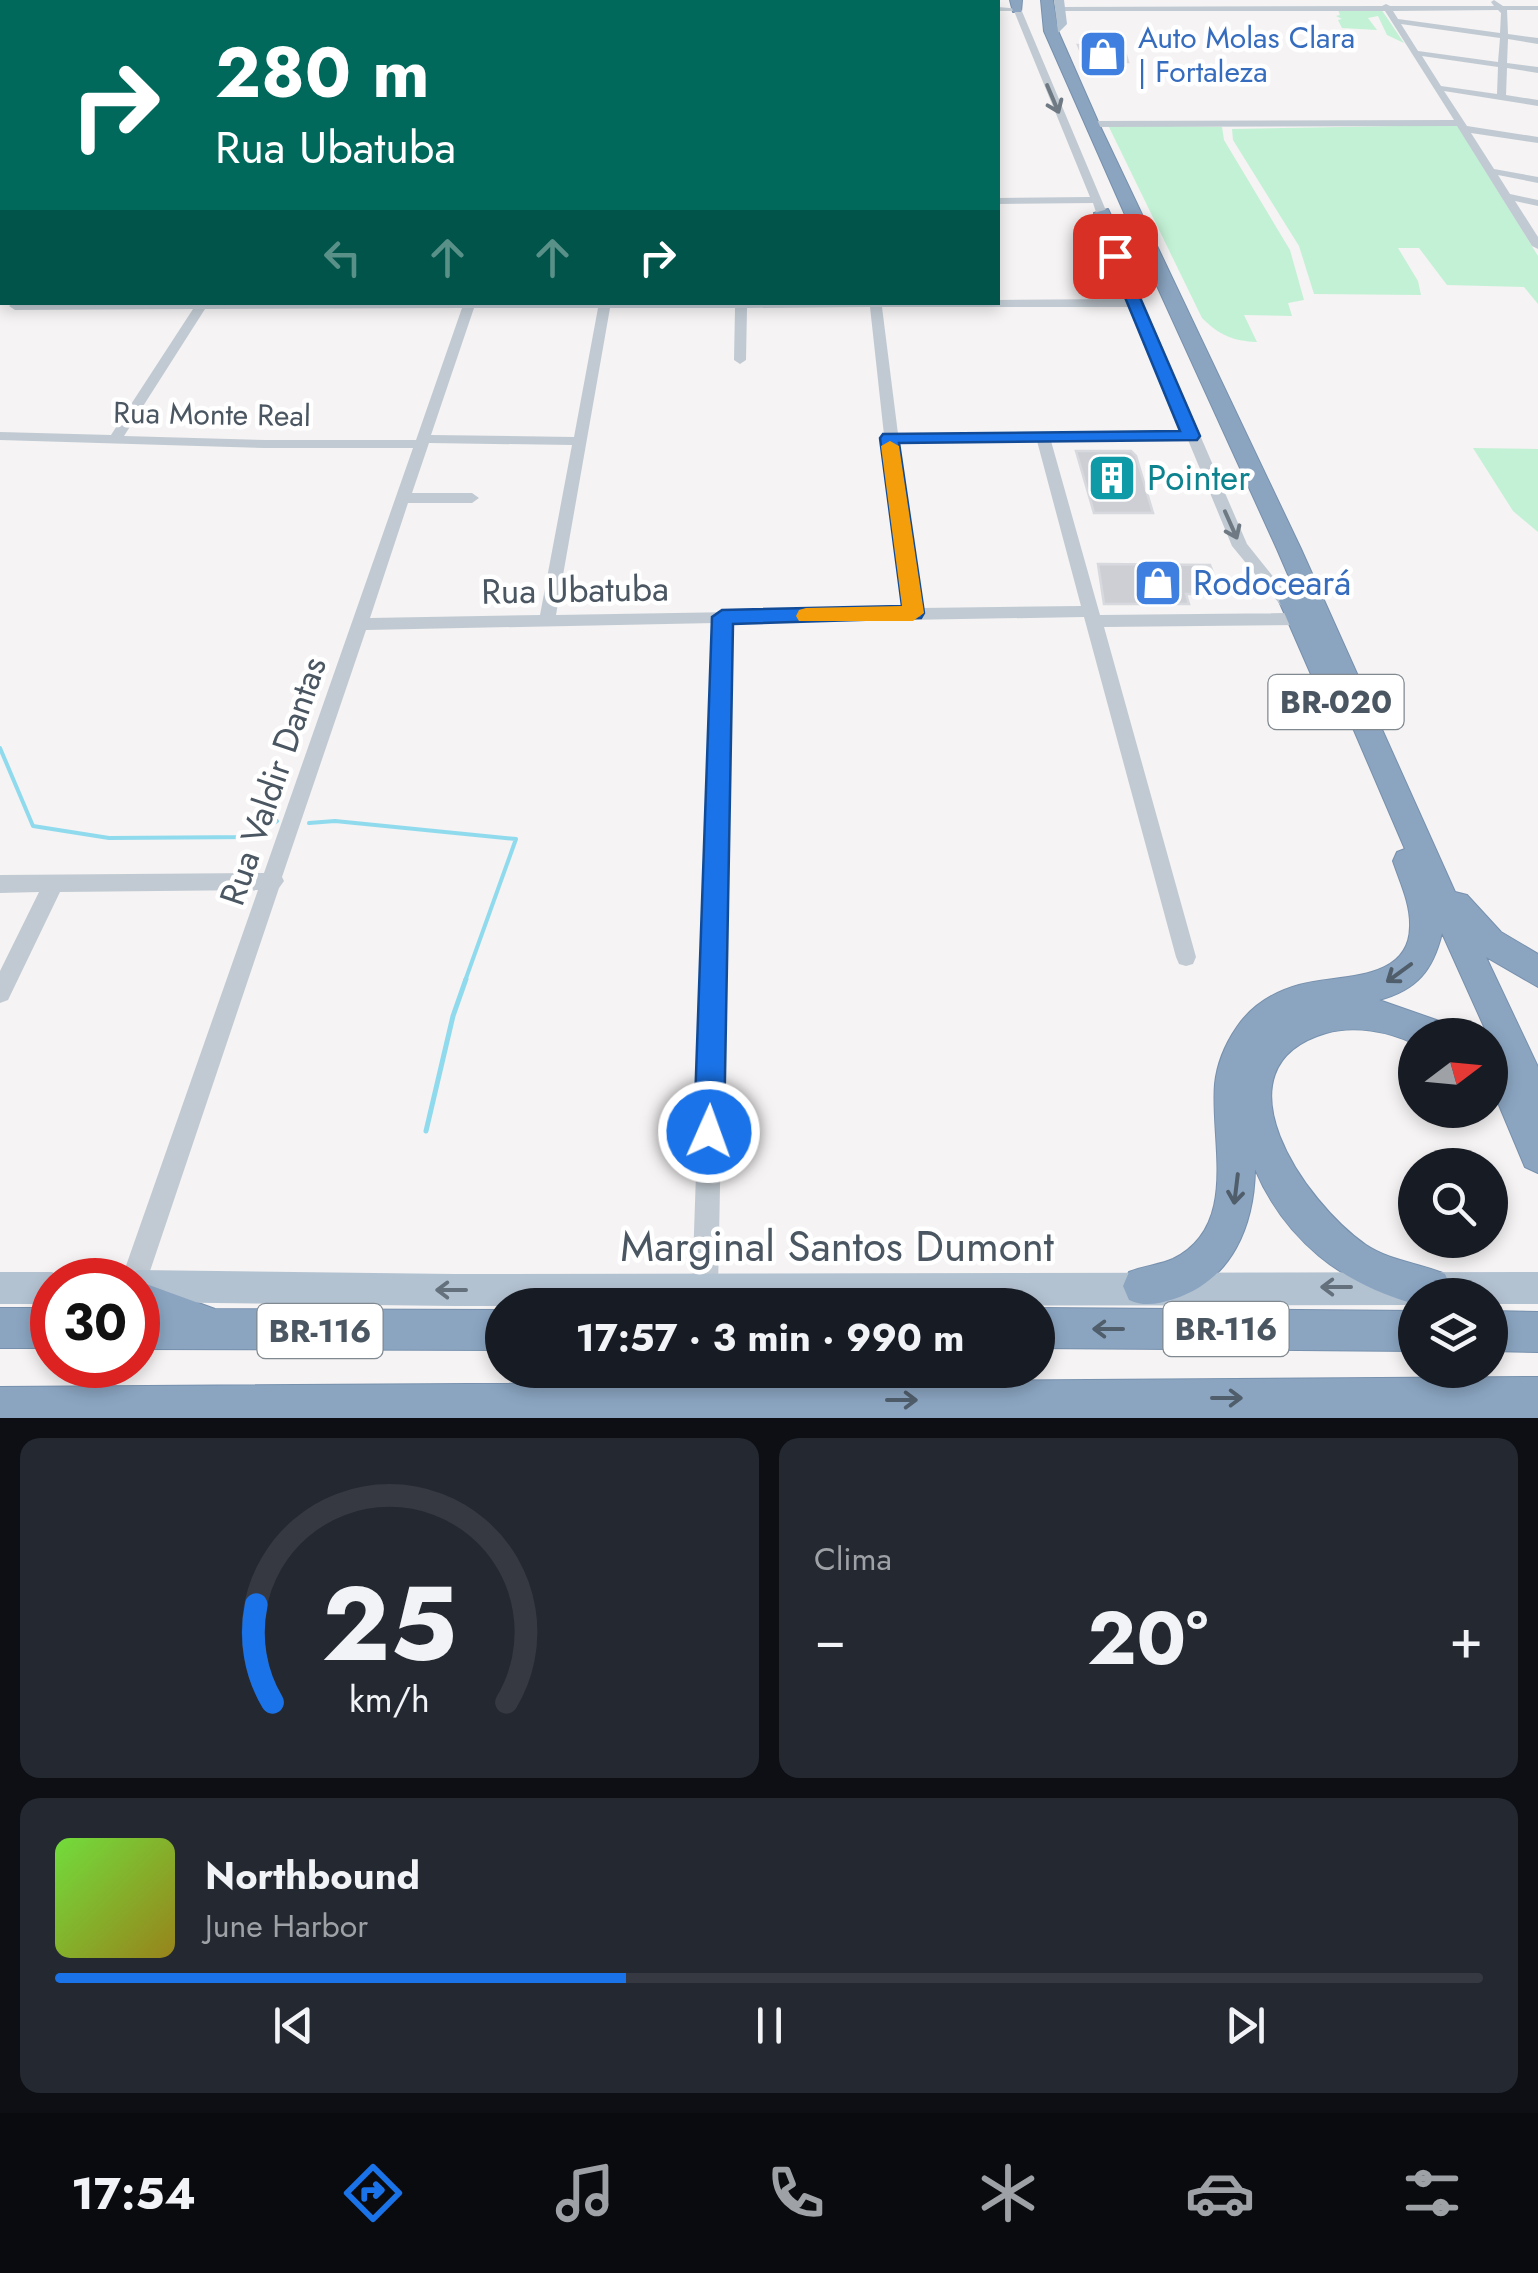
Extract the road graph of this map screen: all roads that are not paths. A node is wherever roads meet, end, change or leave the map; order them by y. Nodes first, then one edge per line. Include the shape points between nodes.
1 (1380, 0) edge
2 (1493, 0) edge
3 (1528, 0) edge
4 (1038, 4) edge
5 (1000, 9) edge
6 (1390, 9) junction
7 (1418, 9) junction
8 (1442, 9) junction
9 (1466, 9) junction
10 (1504, 9) junction
11 (1538, 9) edge
12 (1398, 22) junction
13 (1428, 25) junction
14 (1454, 29) junction
15 (1480, 33) junction
16 (1502, 36) junction
17 (1538, 40) edge
18 (1419, 53) junction
19 (1502, 65) junction
20 (1538, 70) edge
21 (1442, 88) junction
22 (1500, 97) junction
23 (1538, 103) edge
24 (1091, 124) junction
25 (1464, 126) junction
26 (1538, 140) edge
27 (1491, 172) junction
28 (1538, 180) edge
29 (1506, 196) junction
30 (1000, 201) edge
31 (1100, 207) junction
32 (1538, 207) edge
33 (1521, 220) junction
34 (1538, 224) edge
35 (1537, 242) edge
36 (1130, 256) junction
37 (1000, 303) edge
38 (1137, 303) junction
39 (109, 305) edge
40 (202, 305) edge
41 (470, 305) edge
42 (605, 305) edge
43 (741, 305) edge
44 (875, 305) edge
45 (15, 306) dead end
46 (740, 360) dead end
47 (0, 436) edge
48 (1043, 436) junction
49 (1191, 436) junction
50 (889, 438) junction
51 (115, 439) junction
52 (577, 441) junction
53 (424, 442) junction
54 (403, 498) junction
55 (472, 498) dead end
56 (913, 613) junction
57 (1093, 616) junction
58 (722, 617) junction
59 (1299, 617) junction
60 (548, 621) junction
61 (360, 624) junction
62 (1414, 854) junction
63 (274, 881) junction
64 (0, 884) edge
65 (53, 885) junction
66 (1186, 956) dead end
67 (1538, 972) edge
68 (0, 993) edge
69 (1479, 1018) edge
70 (1398, 1022) edge
71 (1508, 1079) edge
72 (1508, 1099) edge
73 (1535, 1131) edge
74 (145, 1258) edge
75 (1398, 1279) edge
76 (160, 1283) edge
77 (1142, 1286) junction
78 (0, 1288) edge
79 (30, 1288) edge
80 (542, 1288) edge
81 (704, 1288) edge
82 (923, 1288) edge
83 (1398, 1288) edge
84 (1508, 1288) edge
85 (1538, 1288) edge
86 (160, 1309) edge
87 (0, 1328) edge
88 (30, 1328) edge
89 (1055, 1328) edge
90 (160, 1330) edge
91 (220, 1330) junction
92 (485, 1330) edge
93 (1398, 1331) edge
94 (1508, 1331) edge
95 (1538, 1332) edge
96 (1538, 1398) edge
97 (0, 1408) edge

1 - 6 street
2 - 10 street
3 - 11 street
4 - 5 street
4 - 6 street
4 - 24 highway, BR-020
4 -> 31 street
4 - 36 highway, BR-020 via 1041,38
6 - 7 street
6 - 12 street
7 - 8 street
7 - 13 street
8 - 9 street
8 - 14 street
9 - 10 street
9 - 15 street
10 - 11 street
10 - 16 street
12 - 13 street
12 - 18 street
13 - 14 street
14 - 15 street
15 - 16 street
16 - 17 street
16 - 19 street
18 - 19 street
18 - 21 street
19 - 20 street
19 - 22 street
21 - 22 street
21 - 25 street
22 - 23 street
24 - 25 street
24 - 62 highway, BR-020 via 1289,548
25 - 26 street
25 - 27 street
27 - 28 street
27 - 29 street
29 - 32 street
29 - 33 street
30 - 31 street
31 - 36 highway
33 - 34 street
33 - 35 street
36 - 38 street
36 - 59 highway, BR-020
37 - 38 street
38 - 49 street
39 - 45 street
40 - 51 street
41 - 53 street, Rua Valdir Dantas
42 - 52 street
43 - 46 street
44 - 50 street
47 - 51 street, Rua Monte Real
48 - 49 street
48 - 50 street
48 - 57 street
49 -> 59 street via 1243,551
50 - 56 street
51 - 53 street, Rua Monte Real
52 - 53 street, Rua Monte Real
52 - 60 street
53 - 54 street, Rua Valdir Dantas
54 - 55 street
54 - 61 street, Rua Valdir Dantas
56 - 57 street, Rua Ubatuba
56 - 58 street, Rua Ubatuba
57 - 59 street, Rua Ubatuba
57 - 66 street
58 - 60 street, Rua Ubatuba
58 - 81 street
59 - 62 highway, BR-020
60 - 61 street, Rua Ubatuba
61 - 63 street, Rua Valdir Dantas
62 - 67 highway via 1468,921
62 - 69 highway, BR-020
62 - 73 highway, BR-020
62 -> 77 highway via 1426,935 1417,959 1377,987 1306,998 1255,1028 1236,1064 1232,1096 1238,1180 1232,1219 1216,1250 1185,1275
63 - 65 street
63 - 74 street, Rua Valdir Dantas
64 - 65 street
65 - 68 street
70 - 75 highway via 1346,1013 1292,1026 1269,1044 1252,1106 1282,1190 1352,1259
71 - 73 highway
72 - 73 highway
80 -> 76 main road, Marginal Santos Dumont / BR-116
77 - 82 main road, Marginal Santos Dumont / BR-116
83 -> 77 main road, Marginal Santos Dumont / BR-116
78 - 79 main road
84 - 85 main road, Marginal Santos Dumont / BR-116
86 - 91 highway
87 - 88 highway
93 -> 89 highway, BR-116
90 - 91 highway, BR-116
91 - 92 highway, BR-116
94 - 95 highway
97 -> 96 highway, BR-116

